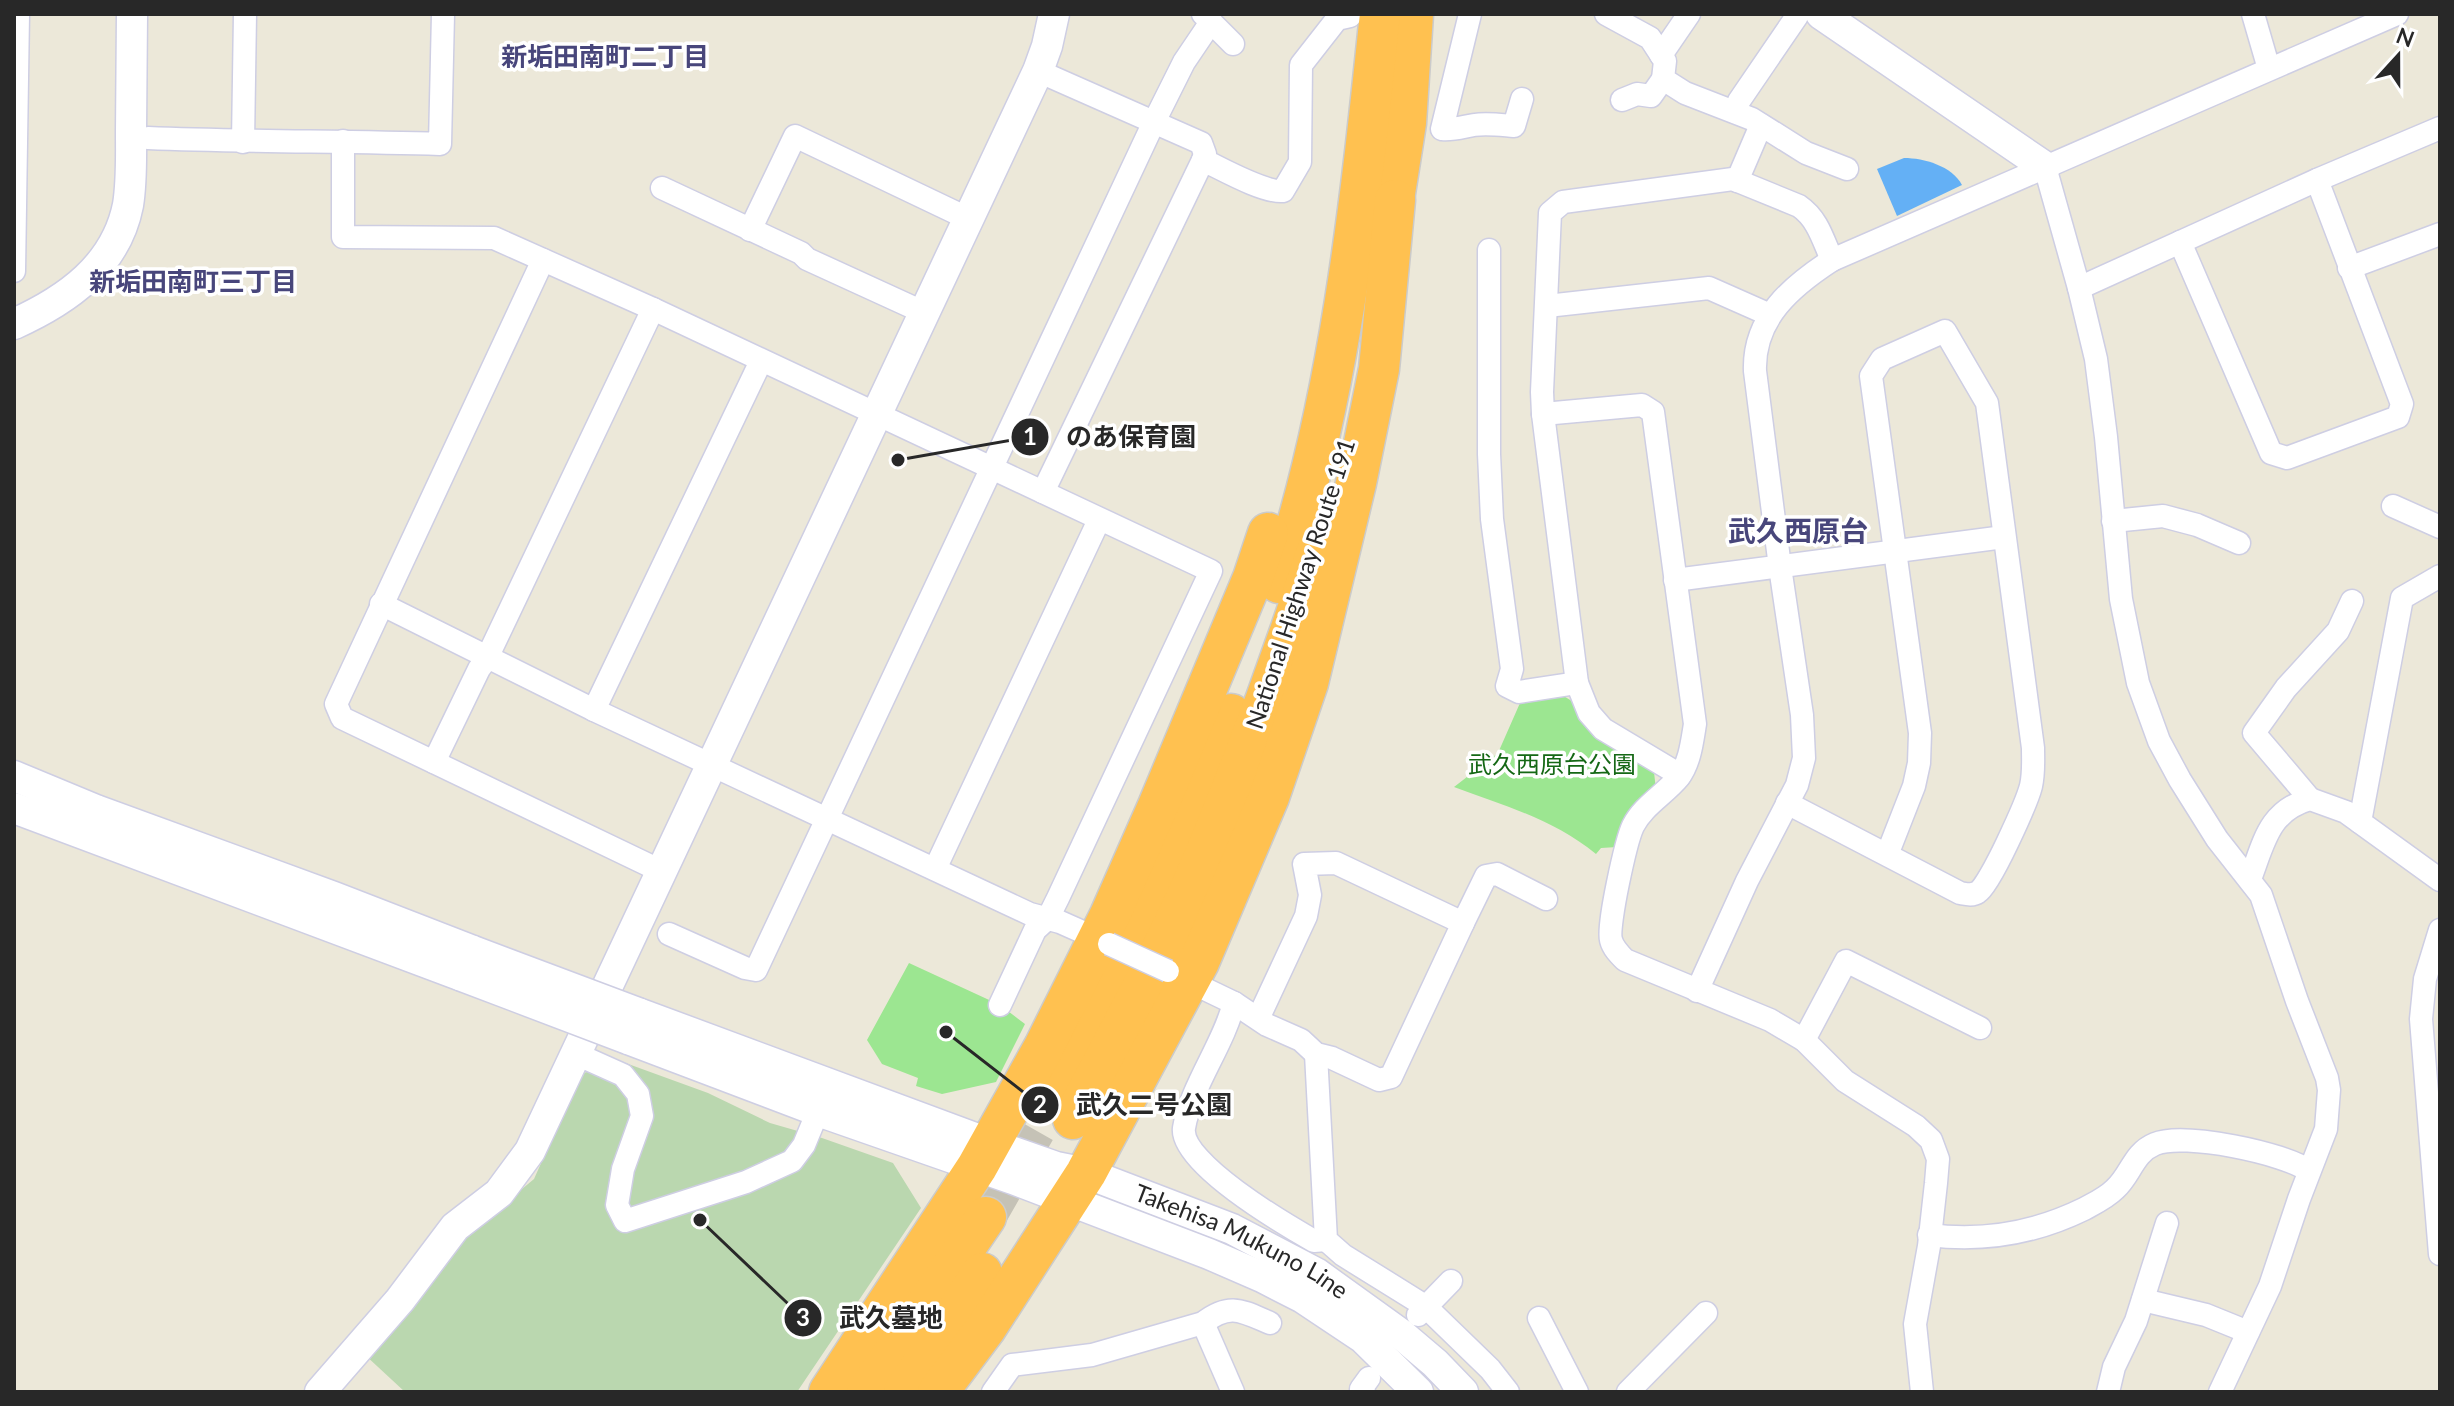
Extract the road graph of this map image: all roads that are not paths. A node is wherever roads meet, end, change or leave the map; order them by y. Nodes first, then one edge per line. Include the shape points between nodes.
1 (18, 14) edge
2 (132, 14) edge
3 (245, 14) edge
4 (443, 14) edge
5 (1054, 14) edge
6 (1413, 14) edge
7 (1470, 14) edge
8 (1606, 14) edge
9 (1689, 14) edge
10 (2253, 14) edge
11 (2397, 14) edge
12 (1365, 15) edge
13 (1809, 15) edge
14 (1207, 18) edge
15 (1233, 44) dead end
16 (1661, 55) junction
17 (2269, 69) junction
18 (1038, 71) junction
19 (1663, 79) junction
20 (1522, 99) dead end
21 (1622, 100) dead end
22 (1737, 106) junction
23 (1154, 122) junction
24 (1761, 125) junction
25 (2440, 128) edge
26 (148, 138) dead end
27 (343, 141) junction
28 (243, 142) junction
29 (1203, 160) junction
30 (2045, 167) junction
31 (1847, 169) dead end
32 (2317, 180) junction
33 (1737, 181) junction
34 (662, 188) dead end
35 (1395, 200) junction
36 (969, 219) junction
37 (750, 230) junction
38 (2440, 234) edge
39 (2180, 242) junction
40 (1489, 250) dead end
41 (543, 260) junction
42 (1832, 260) junction
43 (2349, 268) junction
44 (14, 271) edge
45 (2079, 288) junction
46 (1547, 306) junction
47 (653, 309) junction
48 (925, 313) junction
49 (1770, 315) junction
50 (14, 324) edge
51 (761, 361) junction
52 (1328, 393) junction
53 (1543, 414) junction
54 (877, 415) junction
55 (992, 468) junction
56 (1043, 492) junction
57 (2393, 506) dead end
58 (1099, 520) junction
59 (2113, 521) junction
60 (2440, 527) edge
61 (2004, 537) junction
62 (2239, 543) dead end
63 (1894, 552) junction
64 (1780, 567) junction
65 (2440, 576) edge
66 (1675, 580) junction
67 (2352, 601) dead end
68 (381, 604) junction
69 (487, 658) junction
70 (1577, 683) junction
71 (594, 710) junction
72 (434, 762) junction
73 (711, 765) junction
74 (1680, 775) junction
75 (14, 776) edge
76 (2310, 799) junction
77 (1787, 803) junction
78 (14, 808) edge
79 (827, 817) junction
80 (2360, 822) junction
81 (1887, 855) junction
82 (935, 869) junction
83 (661, 871) junction
84 (2250, 879) junction
85 (2440, 880) edge
86 (1546, 899) dead end
87 (1048, 918) junction
88 (1463, 923) junction
89 (2440, 930) edge
90 (669, 934) dead end
91 (1103, 941) junction
92 (468, 964) junction
93 (1178, 976) junction
94 (1697, 991) junction
95 (1234, 1003) junction
96 (1000, 1005) dead end
97 (1258, 1019) junction
98 (633, 1026) junction
99 (1980, 1028) dead end
100 (1804, 1040) junction
101 (574, 1053) junction
102 (1316, 1054) junction
103 (818, 1111) junction
104 (984, 1156) junction
105 (2309, 1171) junction
106 (1077, 1187) junction
107 (2167, 1223) dead end
108 (1929, 1235) junction
109 (1326, 1240) junction
110 (2440, 1254) edge
111 (1451, 1281) dead end
112 (2143, 1300) junction
113 (1422, 1311) junction
114 (1706, 1313) dead end
115 (1539, 1318) dead end
116 (1203, 1323) junction
117 (1270, 1323) dead end
118 (2248, 1332) junction
119 (320, 1392) edge
120 (829, 1392) edge
121 (867, 1392) edge
122 (904, 1392) edge
123 (938, 1392) edge
124 (993, 1392) edge
125 (1233, 1392) edge
126 (1418, 1392) edge
127 (1463, 1392) edge
128 (1508, 1392) edge
129 (1577, 1392) edge
130 (1628, 1392) edge
131 (1922, 1392) edge
132 (2108, 1392) edge
133 (2220, 1392) edge

1 - 44 street
2 - 50 street via 128,206 105,257 82,284
3 - 28 street
4 - 27 street via 440,144
5 - 18 street
6 - 35 highway, National Highway Route 191
7 - 20 street via 1442,129 1514,126
8 - 16 street via 1650,38
9 - 16 street
10 - 17 street
11 - 17 street
12 - 29 street via 1337,19 1301,65 1300,162 1283,191
12 - 52 highway, National Highway Route 191 via 1362,184
13 - 22 street
13 - 30 street
14 - 15 street
14 - 23 street
16 - 19 street
17 - 30 street
18 - 23 street
18 - 36 street
19 - 21 street via 1651,96
19 - 22 street via 1685,93
22 - 24 street
23 - 29 street via 1201,143
23 - 55 street
24 - 31 street via 1806,153
24 - 33 street
25 - 32 street
26 - 28 street
27 - 28 street
27 - 41 street via 343,237 494,238
29 - 56 street
30 - 42 street
30 - 45 street
32 - 39 street
32 - 43 street
33 - 42 street via 1807,212
33 - 46 street via 1563,202 1550,213
34 - 37 street
35 - 52 highway, National Highway Route 191 via 1347,453 1279,666 1165,943 1061,1112 1256,654 1293,541
35 - 93 highway via 1379,369 1321,637 1269,797 1231,891
36 - 37 street via 795,136
36 - 48 street
37 - 48 street
38 - 43 street
39 - 43 street via 2271,453 2287,458 2398,417 2402,404
39 - 45 street
40 - 70 street via 1489,454 1512,669 1507,686 1519,692
41 - 47 street
41 - 68 street
42 - 49 street via 1804,279
45 - 59 street via 2096,359
46 - 49 street via 1709,288
46 - 53 street
47 - 51 street
47 - 69 street
48 - 54 street
49 - 64 street via 1755,355
51 - 54 street
51 - 71 street
52 - 91 highway via 1303,426 1253,578
53 - 66 street via 1642,405 1653,412
53 - 70 street
54 - 55 street
54 - 73 street
55 - 56 street
55 - 79 street
56 - 58 street
57 - 60 street
58 - 82 street
58 - 87 street via 1211,571
59 - 62 street via 2163,516
59 - 84 street via 2125,621 2138,683 2159,741 2197,810
61 - 63 street
61 - 63 street via 1987,403 1945,331 1882,359 1871,376
61 - 81 street via 2033,748 2030,788 2019,818 1977,893 1960,893
63 - 64 street
63 - 81 street via 1920,733 1914,786
64 - 66 street
64 - 77 street via 1803,731 1802,769
65 - 80 street via 2402,598
66 - 74 street via 1695,724
67 - 76 street via 2338,631 2254,733
68 - 69 street
68 - 72 street via 336,704 342,718
69 - 71 street
69 - 72 street
70 - 74 street via 1589,713 1603,729
71 - 73 street
72 - 83 street
73 - 79 street
73 - 83 street
74 - 94 street via 1633,827 1609,930 1625,960
75 - 92 street via 319,891
76 - 80 street
76 - 84 street via 2288,808 2269,828
77 - 81 street
77 - 94 street
78 - 92 street
79 - 82 street
79 - 90 street via 756,970
80 - 85 street
82 - 87 street
83 - 101 street
84 - 105 street via 2261,895 2327,1078 2326,1129
86 - 88 street via 1497,874 1486,876
87 - 91 street
87 - 96 street via 1035,930
88 - 97 street via 1336,863 1304,864 1310,895 1306,916
88 - 102 street via 1391,1077 1379,1080
89 - 110 street via 2425,979 2421,1019
91 - 93 street, bridge
91 - 104 highway
92 - 98 street, bridge
93 - 95 street
93 - 106 highway
94 - 100 street via 1770,1020
95 - 97 street
95 - 109 street via 1191,1106 1185,1139 1245,1199 1314,1241
97 - 102 street via 1301,1040
98 - 103 street
98 - 104 street
99 - 100 street via 1846,961
100 - 108 street via 1845,1081 1931,1140 1938,1159
101 - 103 street via 623,1075 638,1094 642,1116 617,1205 625,1221 746,1182 792,1161
101 - 119 street via 516,1173 455,1227
102 - 109 street
103 - 104 street
104 - 106 street, Takehisa Mukuno Line
104 - 120 highway
105 - 108 street via 2271,1154 2168,1141 2140,1154 2116,1189 2051,1224 2006,1235
105 - 118 street via 2270,1286
106 - 123 highway
106 - 126 street, Takehisa Mukuno Line via 1303,1298 1363,1338
106 - 127 street, Takehisa Mukuno Line via 1232,1229 1277,1251 1402,1335
107 - 112 street
108 - 131 street via 1915,1324
109 - 113 street
111 - 113 street
112 - 118 street via 2206,1315
112 - 132 street
113 - 128 street via 1490,1369
114 - 130 street
115 - 129 street
116 - 117 street via 1237,1308
116 - 124 street via 1092,1355 1012,1365
116 - 125 street
118 - 133 street
121 - 122 highway via 998,1223

